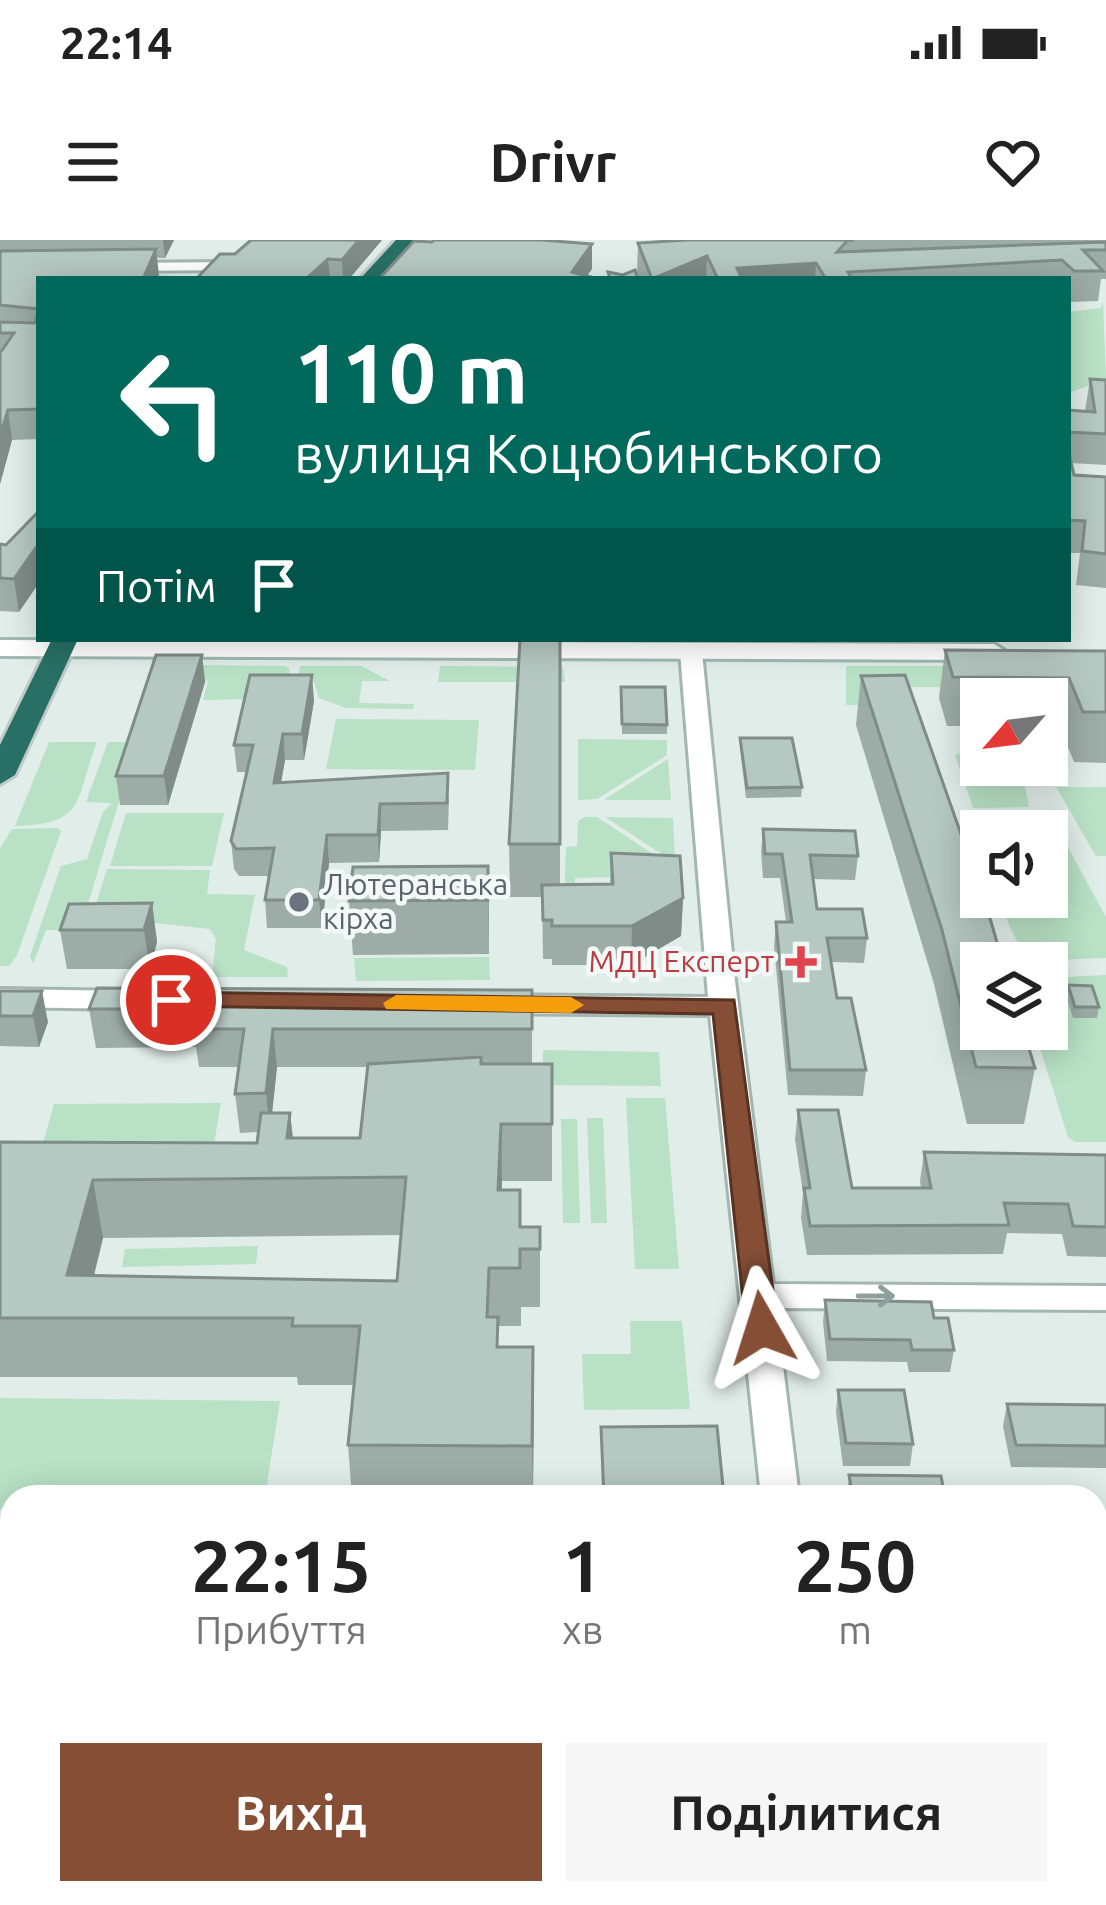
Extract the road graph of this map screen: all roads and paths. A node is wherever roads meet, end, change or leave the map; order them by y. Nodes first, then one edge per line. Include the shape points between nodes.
1 (266, 240) edge
2 (410, 240) edge
3 (109, 267) edge
4 (372, 276) edge
5 (381, 276) edge
6 (53, 644) edge
7 (0, 648) edge
8 (691, 652) junction
9 (1014, 652) edge
10 (0, 734) edge
11 (0, 776) edge
12 (0, 998) edge
13 (153, 1000) edge
14 (453, 1004) edge
15 (725, 1006) junction
16 (759, 1296) junction
17 (1106, 1298) edge
18 (778, 1485) edge

1 - 3 street via 238,266
2 - 4 highway
2 - 5 highway
6 - 7 street
6 - 8 street
6 - 10 highway
6 - 11 highway
8 - 9 street
8 - 15 street
12 - 13 street
14 - 15 street
15 - 16 street
16 -> 17 street
16 - 18 street

